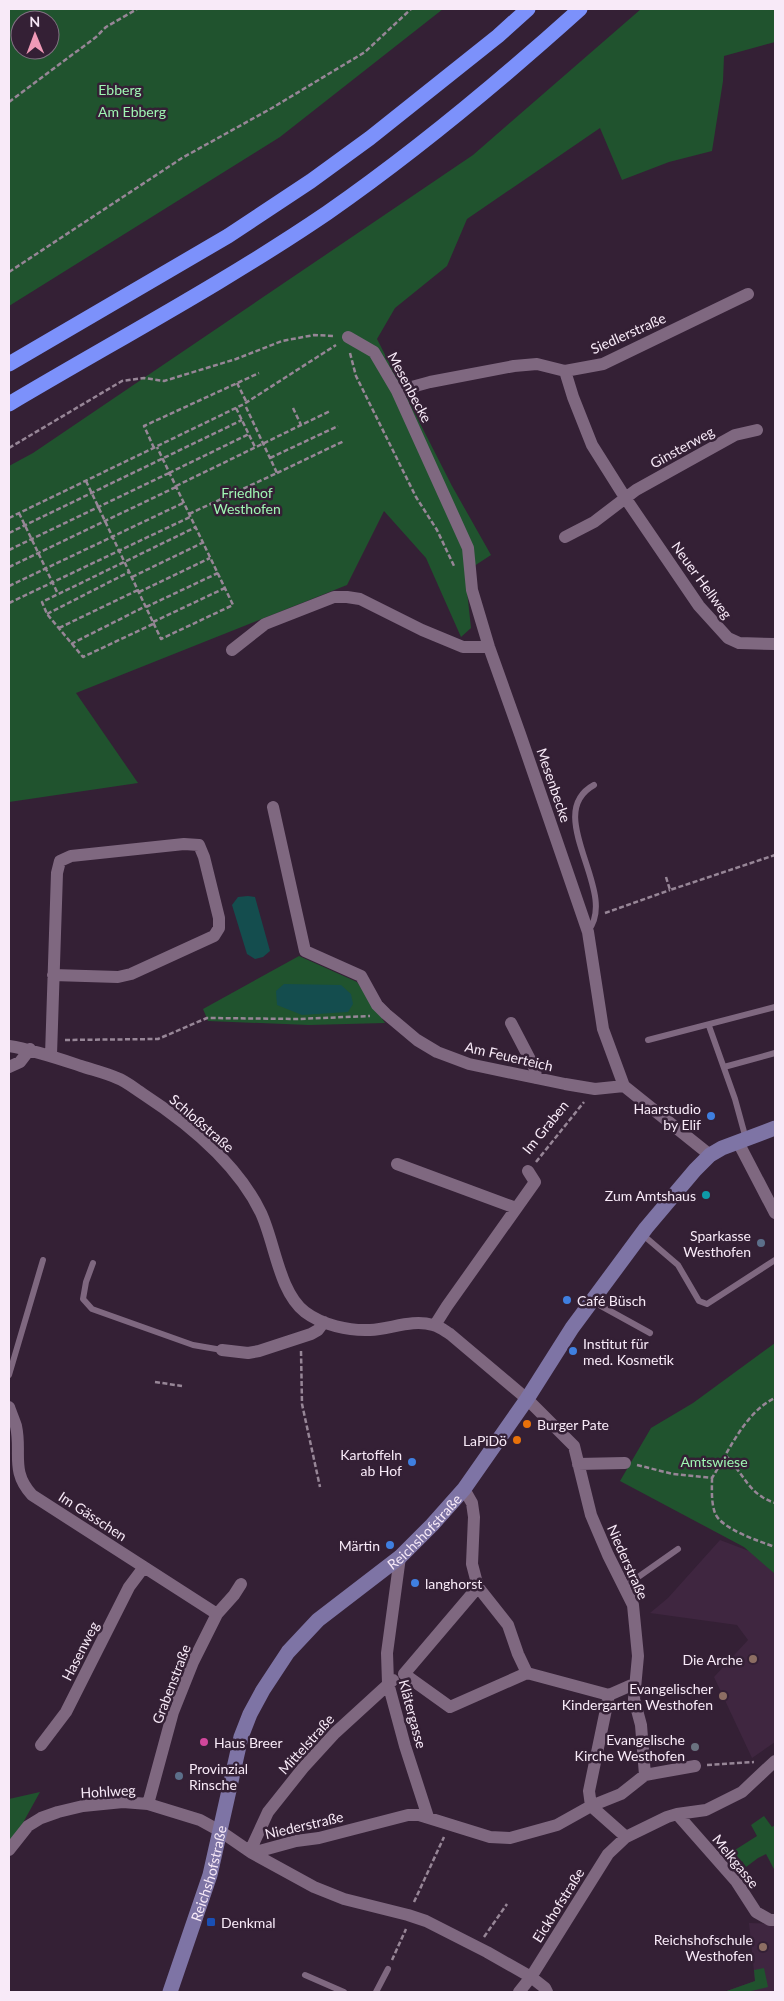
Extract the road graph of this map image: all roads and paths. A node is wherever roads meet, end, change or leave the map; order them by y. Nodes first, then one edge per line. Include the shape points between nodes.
1 (137, 9) edge
2 (411, 9) edge
3 (528, 9) edge
4 (580, 9) edge
5 (9, 102) edge
6 (9, 272) edge
7 (748, 294) dead end
8 (348, 337) junction
9 (9, 364) edge
10 (565, 371) junction
11 (259, 373) dead end
12 (237, 383) junction
13 (397, 391) junction
14 (9, 404) edge
15 (246, 404) junction
16 (236, 408) junction
17 (293, 408) dead end
18 (330, 411) dead end
19 (242, 420) junction
20 (301, 425) junction
21 (338, 426) dead end
22 (758, 430) dead end
23 (249, 434) junction
24 (344, 441) dead end
25 (263, 444) junction
26 (9, 448) edge
27 (155, 448) junction
28 (255, 448) junction
29 (270, 458) junction
30 (163, 459) junction
31 (169, 473) junction
32 (277, 473) junction
33 (86, 481) junction
34 (176, 486) junction
35 (92, 493) junction
36 (626, 499) junction
37 (184, 503) junction
38 (98, 507) junction
39 (19, 513) junction
40 (190, 515) junction
41 (9, 518) edge
42 (105, 521) junction
43 (25, 525) junction
44 (196, 528) junction
45 (9, 533) edge
46 (565, 536) dead end
47 (113, 537) junction
48 (32, 539) junction
49 (203, 543) junction
50 (9, 550) edge
51 (119, 551) junction
52 (38, 552) junction
53 (210, 558) junction
54 (124, 561) junction
55 (9, 567) edge
56 (46, 569) junction
57 (130, 572) junction
58 (218, 573) junction
59 (132, 577) junction
60 (53, 583) junction
61 (9, 586) edge
62 (225, 588) junction
63 (472, 590) junction
64 (138, 591) junction
65 (58, 594) junction
66 (9, 603) edge
67 (146, 607) junction
68 (47, 614) junction
69 (153, 623) junction
70 (58, 628) junction
71 (71, 644) junction
72 (775, 644) edge
73 (489, 647) junction
74 (232, 650) dead end
75 (594, 785) dead end
76 (273, 807) dead end
77 (775, 856) edge
78 (666, 877) dead end
79 (670, 890) junction
80 (595, 914) junction
81 (588, 932) junction
82 (53, 975) junction
83 (775, 1006) edge
84 (386, 1014) junction
85 (511, 1023) dead end
86 (709, 1026) junction
87 (51, 1040) junction
88 (648, 1040) dead end
89 (9, 1046) edge
90 (30, 1049) junction
91 (775, 1053) edge
92 (51, 1054) junction
93 (9, 1067) edge
94 (724, 1067) junction
95 (536, 1078) junction
96 (624, 1086) junction
97 (595, 1089) junction
98 (775, 1128) edge
99 (742, 1140) junction
100 (710, 1155) junction
101 (397, 1164) dead end
102 (528, 1172) joint
103 (516, 1208) junction
104 (775, 1213) edge
105 (642, 1234) junction
106 (43, 1260) dead end
107 (775, 1260) edge
108 (93, 1263) dead end
109 (592, 1301) junction
110 (324, 1322) junction
111 (435, 1325) junction
112 (650, 1333) dead end
113 (301, 1337) junction
114 (222, 1350) joint
115 (9, 1375) edge
116 (155, 1382) dead end
117 (182, 1386) dead end
118 (775, 1398) edge
119 (527, 1399) junction
120 (9, 1407) edge
121 (726, 1456) junction
122 (625, 1463) joint
123 (578, 1464) junction
124 (712, 1478) junction
125 (320, 1487) dead end
126 (464, 1489) junction
127 (775, 1503) edge
128 (775, 1547) edge
129 (678, 1549) dead end
130 (400, 1557) junction
131 (144, 1567) junction
132 (241, 1584) dead end
133 (478, 1587) junction
134 (624, 1587) junction
135 (217, 1614) junction
136 (528, 1673) junction
137 (404, 1674) junction
138 (388, 1683) junction
139 (634, 1684) junction
140 (609, 1695) junction
141 (40, 1745) dead end
142 (760, 1762) dead end
143 (775, 1762) edge
144 (695, 1766) joint
145 (645, 1774) junction
146 (148, 1804) junction
147 (591, 1806) junction
148 (677, 1814) junction
149 (428, 1817) junction
150 (450, 1824) junction
151 (220, 1831) junction
152 (626, 1837) junction
153 (9, 1850) edge
154 (251, 1852) junction
155 (507, 1904) dead end
156 (410, 1915) junction
157 (775, 1920) edge
158 (477, 1946) junction
159 (388, 1968) joint
160 (305, 1975) dead end
161 (531, 1977) junction
162 (170, 1992) edge
163 (344, 1992) edge
164 (376, 1992) edge
165 (520, 1992) edge
166 (547, 1992) edge

1 - 5 path via 106,27
2 - 6 path via 365,52 182,158
3 - 9 highway via 370,138 311,181 228,236
4 - 14 highway via 504,76 327,213 230,276
7 - 10 street, Siedlerstraße via 603,364
8 - 13 street, Mesenbecke via 374,352
8 - 15 path
8 - 26 path via 314,335 282,341 164,381 144,378 122,381
8 - 63 path via 356,376 416,497 438,530 458,575
10 - 13 street, Siedlerstraße via 537,364 514,366
10 - 36 street, Neuer Hellweg via 592,444
11 - 12 path
12 - 15 path
12 - 27 path via 144,426
13 - 63 street, Mesenbecke via 468,548
15 - 16 path
15 - 25 path
16 - 19 path
16 - 27 path
17 - 20 path
18 - 20 path
19 - 23 path
19 - 30 path
20 - 25 path
21 - 29 path
22 - 36 street, Ginsterweg via 734,435 636,490
23 - 28 path
23 - 31 path
24 - 32 path
25 - 28 path
25 - 29 path
27 - 30 path
27 - 33 path
28 - 34 path
29 - 32 path
30 - 31 path
30 - 35 path
31 - 34 path
31 - 38 path
32 - 40 path
33 - 35 path
33 - 39 path
34 - 37 path
34 - 42 path
35 - 38 path
35 - 43 path
36 - 46 street via 594,522
36 - 72 street, Neuer Hellweg via 718,629 739,644
37 - 40 path
37 - 47 path
38 - 42 path
38 - 48 path
39 - 41 path
39 - 43 path
40 - 44 path
40 - 51 path
42 - 47 path
42 - 52 path
43 - 45 path
43 - 48 path
44 - 49 path
44 - 54 path
47 - 51 path
47 - 56 path
48 - 50 path
48 - 52 path
49 - 53 path
49 - 59 path
51 - 54 path
51 - 60 path
52 - 55 path
52 - 56 path
53 - 58 path
53 - 64 path
54 - 57 path
54 - 65 path
56 - 60 path
56 - 61 path
57 - 59 path
57 - 68 path
58 - 62 path
58 - 67 path
59 - 64 path
60 - 65 path
60 - 66 path
62 - 69 path
62 - 69 path via 233,605 161,639
63 - 73 street, Mesenbecke
64 - 67 path
64 - 70 path
65 - 68 path via 42,602
67 - 69 path
67 - 71 path
68 - 70 path
69 - 71 path via 82,657
70 - 71 path
73 - 74 street via 463,646 360,599 334,597 265,624
73 - 81 street, Mesenbecke
75 - 80 lane, Mesenbecke via 584,790 576,805 576,829 595,899
76 - 84 street, Am Feuerteich via 305,951 362,976 377,1005
77 - 79 path
78 - 79 path
79 - 80 path
80 - 81 lane, Mesenbecke
81 - 96 street, Mesenbecke via 604,1029
82 - 82 street via 60,861 71,856 184,844 199,846 219,918 219,928 214,936 131,974 118,977
82 - 87 street
83 - 86 lane
84 - 87 path via 358,1018 207,1018 158,1039
84 - 95 street, Am Feuerteich via 437,1052 469,1064
85 - 95 street via 535,1069
86 - 88 lane
86 - 94 lane
87 - 92 street
89 - 90 street, Schloßstraße
90 - 92 street, Schloßstraße
90 - 93 street via 20,1062
91 - 94 lane
92 - 110 street, Schloßstraße via 119,1078 168,1110 212,1148 244,1186 260,1213 290,1295 300,1308
94 - 99 lane
95 - 97 street, Am Feuerteich
96 - 97 street, Am Feuerteich
96 - 100 street
97 - 102 path, Im Graben
98 - 99 street, Reichshofstraße
99 - 100 street, Reichshofstraße
99 - 104 street
100 - 105 street, Reichshofstraße
101 - 103 street
102 - 103 street, Im Graben via 535,1182
103 - 111 street, Im Graben
105 - 107 lane via 678,1265 699,1301 707,1304
105 - 109 street, Reichshofstraße
106 - 115 lane
108 - 114 lane via 83,1299 92,1309 194,1345
109 - 112 lane
109 - 119 street, Reichshofstraße
110 - 111 street, Schloßstraße via 369,1330 423,1323
110 - 113 street via 318,1330
111 - 119 street
113 - 114 street via 248,1353
113 - 125 path via 302,1404
116 - 117 path
118 - 121 path via 766,1402 745,1424
119 - 123 street, Niederstraße via 574,1446
119 - 126 street, Reichshofstraße
120 - 131 street, Im Gässchen via 16,1427 19,1476 23,1485 32,1495
121 - 124 path
121 - 127 path via 750,1489
122 - 123 street
122 - 124 path via 673,1474
123 - 134 street, Niederstraße via 591,1515
124 - 128 path via 712,1504 715,1515 723,1524
126 - 130 street, Reichshofstraße
126 - 133 street via 472,1503 474,1517 472,1564
129 - 134 lane
130 - 138 street, Klätergasse via 387,1652
130 - 151 street, Reichshofstraße via 313,1625 288,1652 263,1690 241,1737
131 - 135 street, Im Gässchen
131 - 141 street, Hasenweg via 129,1586 66,1712
132 - 135 street, Grabenstraße
133 - 136 street via 508,1625
133 - 137 street, Mittelstraße
134 - 139 street, Niederstraße via 633,1605 638,1656
135 - 146 street, Grabenstraße via 172,1712
136 - 137 street via 450,1707
136 - 140 street
137 - 138 street, Mittelstraße
138 - 149 street, Klätergasse
138 - 154 street, Mittelstraße via 303,1768 268,1812
139 - 140 street
139 - 145 street, Niederstraße
140 - 147 street via 589,1791
142 - 144 path
143 - 148 street, Eickhofstraße via 742,1792 706,1810
144 - 145 street
145 - 147 street, Niederstraße via 621,1794
146 - 151 street, Hohlweg via 200,1820
146 - 153 street, Hohlweg via 123,1802 83,1806 50,1815 28,1826
147 - 150 street, Niederstraße via 557,1825 510,1838 490,1838
147 - 152 street
148 - 152 street, Eickhofstraße
148 - 157 street, Melkgasse via 736,1881 756,1912
149 - 150 street, Niederstraße
149 - 154 street, Niederstraße via 395,1817
150 - 156 path
151 - 154 street, Hohlweg
151 - 162 street, Reichshofstraße via 210,1875
152 - 161 street, Eickhofstraße via 608,1854
154 - 156 street, Hohlweg via 314,1887 344,1899
155 - 158 path
156 - 158 street, Hohlweg
156 - 159 path
158 - 161 street, Hohlweg
159 - 164 lane
160 - 163 lane
161 - 165 street, Eickhofstraße
161 - 166 street, Hohlweg

